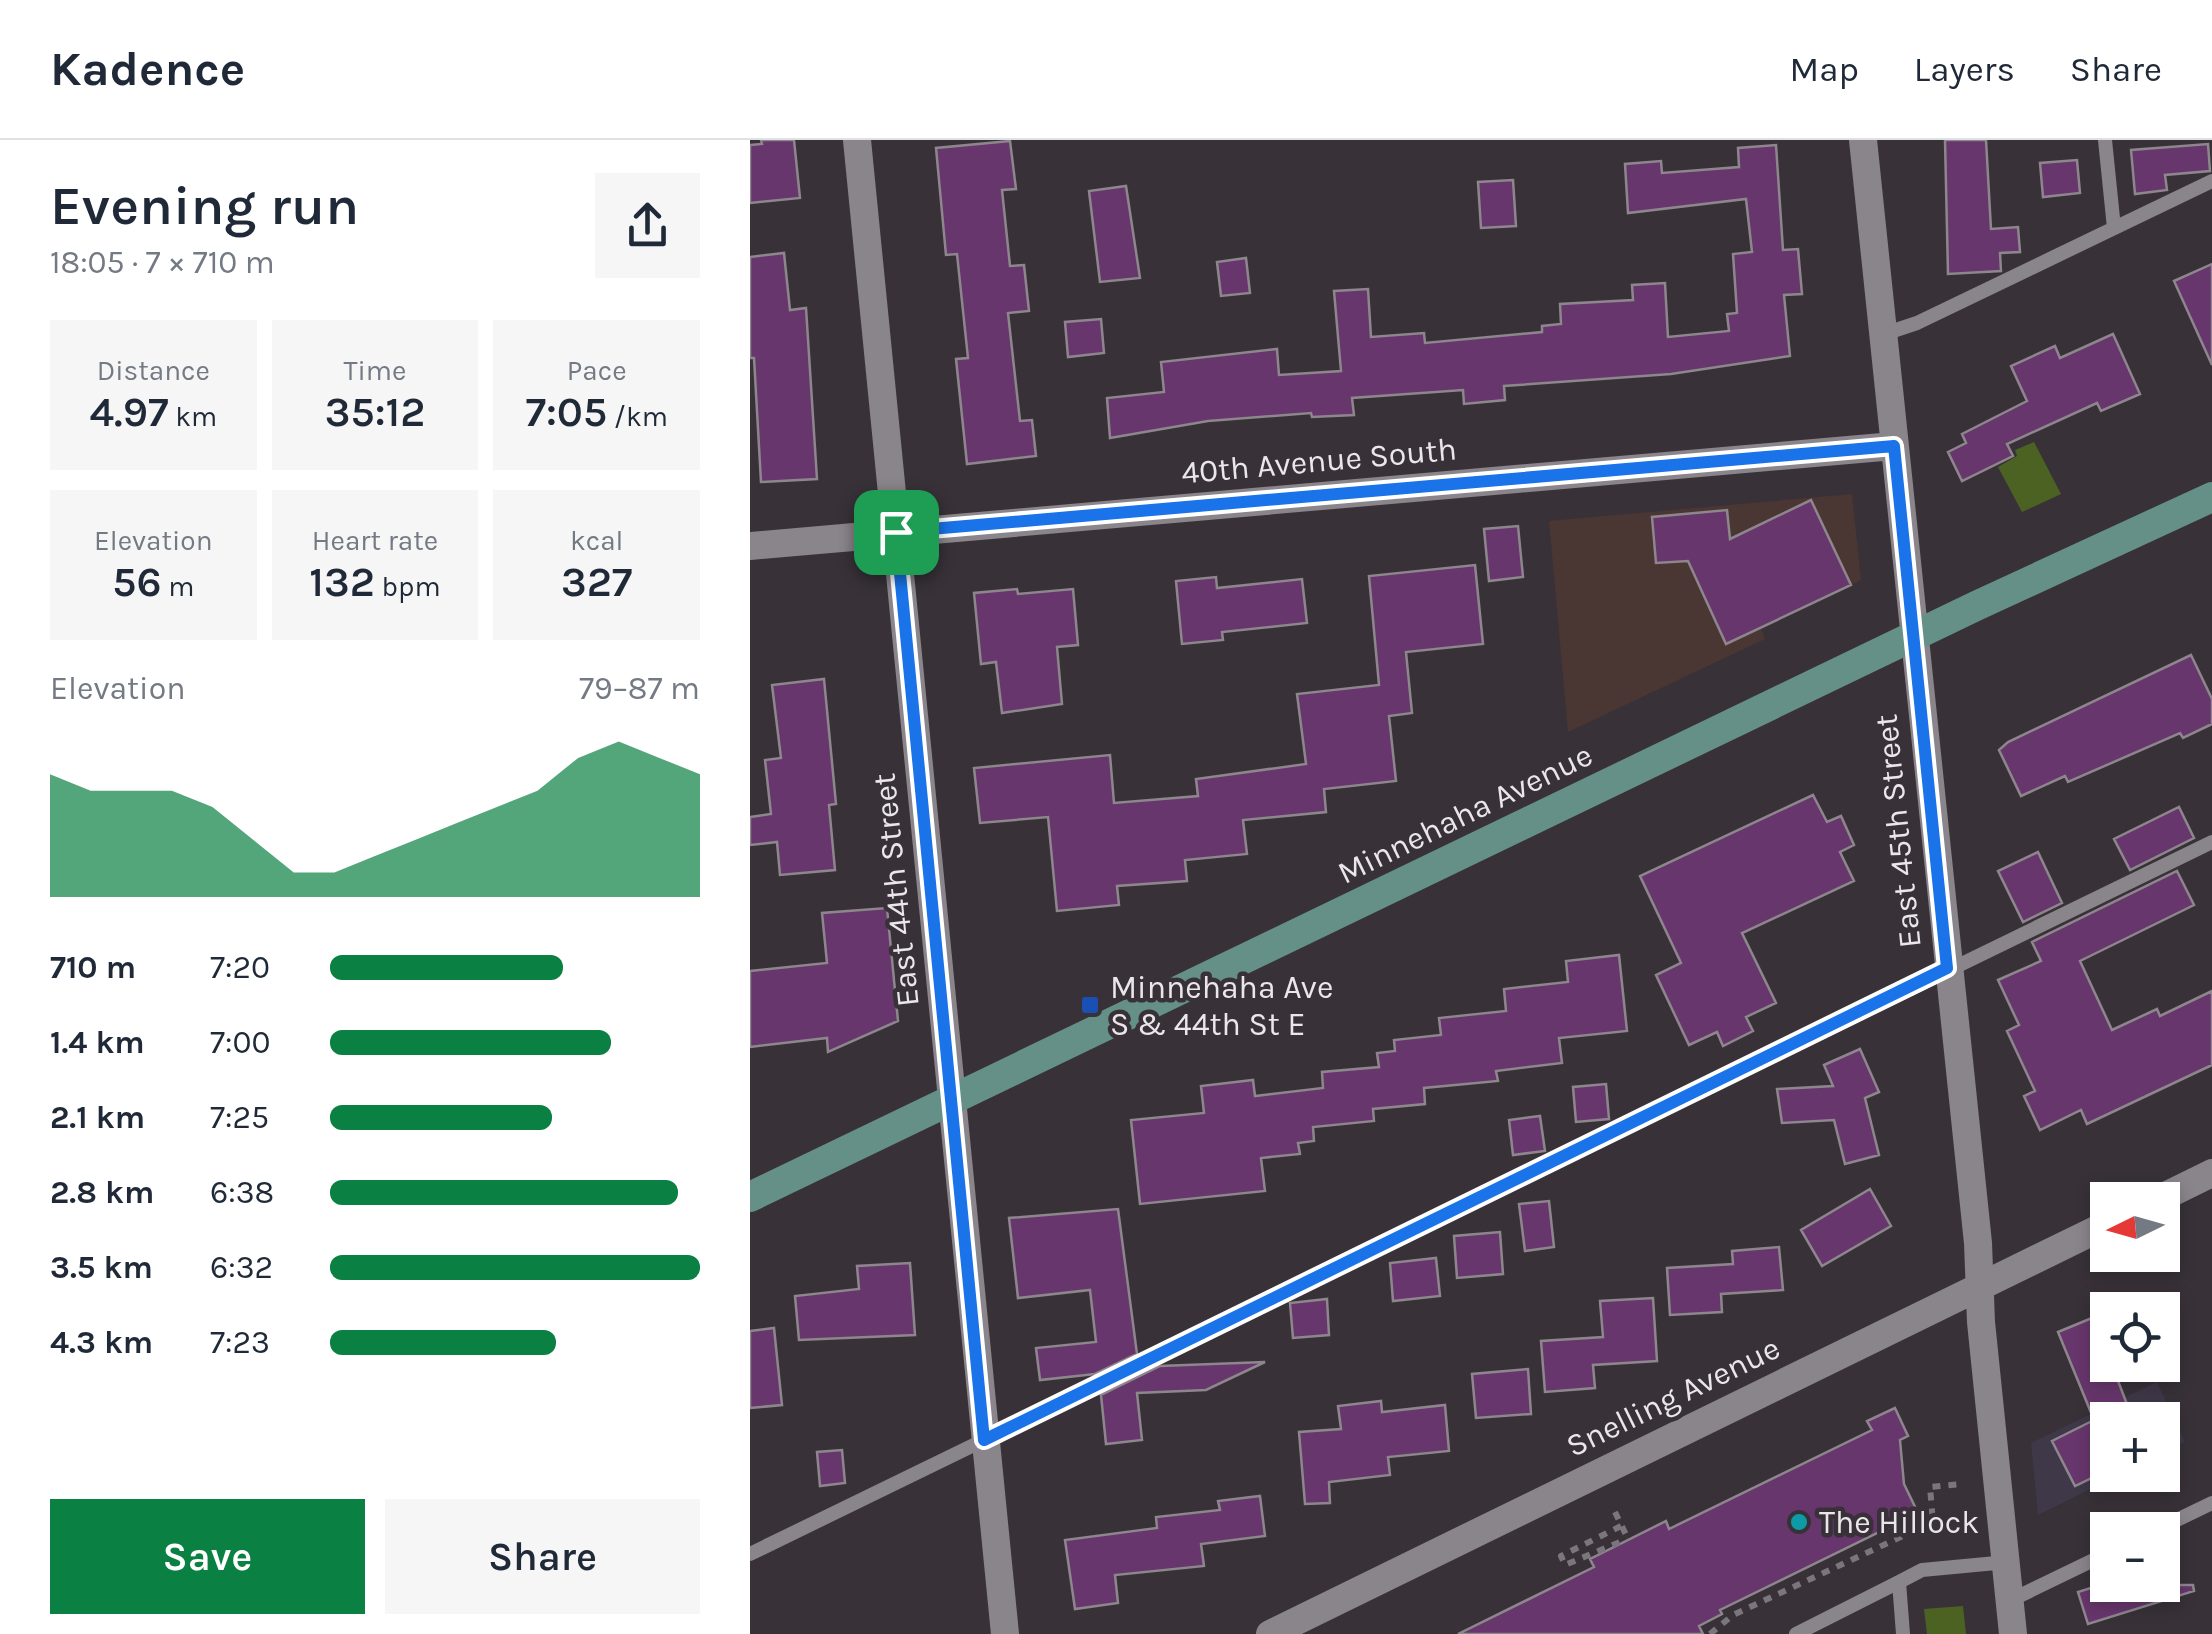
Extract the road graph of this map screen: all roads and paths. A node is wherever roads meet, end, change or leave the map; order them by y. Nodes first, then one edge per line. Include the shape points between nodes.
1 (858, 140) edge
2 (1863, 140) edge
3 (2105, 140) edge
4 (2212, 181) edge
5 (2114, 228) junction
6 (1884, 334) junction
7 (1894, 446) junction
8 (2212, 498) edge
9 (896, 532) junction
10 (750, 546) edge
11 (1914, 637) junction
12 (2212, 842) edge
13 (1947, 968) junction
14 (952, 1101) junction
15 (2212, 1174) edge
16 (2180, 1189) edge
17 (750, 1197) edge
18 (2090, 1232) edge
19 (1980, 1284) junction
20 (984, 1440) junction
21 (1962, 1484) dead end
22 (2212, 1503) edge
23 (1615, 1512) dead end
24 (2180, 1518) edge
25 (1621, 1526) junction
26 (750, 1554) edge
27 (2007, 1562) junction
28 (2090, 1562) edge
29 (1899, 1582) junction
30 (2010, 1600) junction
31 (1005, 1634) edge
32 (1270, 1634) edge
33 (1710, 1634) edge
34 (1796, 1634) edge
35 (1903, 1634) edge
36 (2013, 1634) edge

1 - 9 street, East 44th Street
2 - 6 street, East 45th Street
3 - 5 lane
4 - 5 lane
5 - 6 lane
6 - 7 street, East 45th Street
7 - 9 street, 40th Avenue South
7 - 11 street, East 45th Street
8 - 11 main road, Minnehaha Avenue
9 - 10 street, 40th Avenue South
9 - 14 street, East 44th Street
11 - 13 street, East 45th Street
11 - 14 main road, Minnehaha Avenue
12 - 13 lane
13 - 19 street, East 45th Street
13 - 20 lane
14 - 17 main road, Minnehaha Avenue
14 - 20 street, East 44th Street
15 - 16 street
18 - 19 street, Snelling Avenue
19 - 27 street, East 45th Street
19 - 32 street, Snelling Avenue
20 - 26 lane
20 - 31 street, East 44th Street
21 - 33 path via 1930,1487 1933,1522 1734,1615
22 - 24 lane
23 - 25 path
25 - 25 path via 1628,1539 1566,1566 1561,1556
27 - 29 lane via 1922,1570
27 - 30 street, East 45th Street
28 - 30 lane
29 - 34 lane
29 - 35 lane
30 - 36 street, East 45th Street

